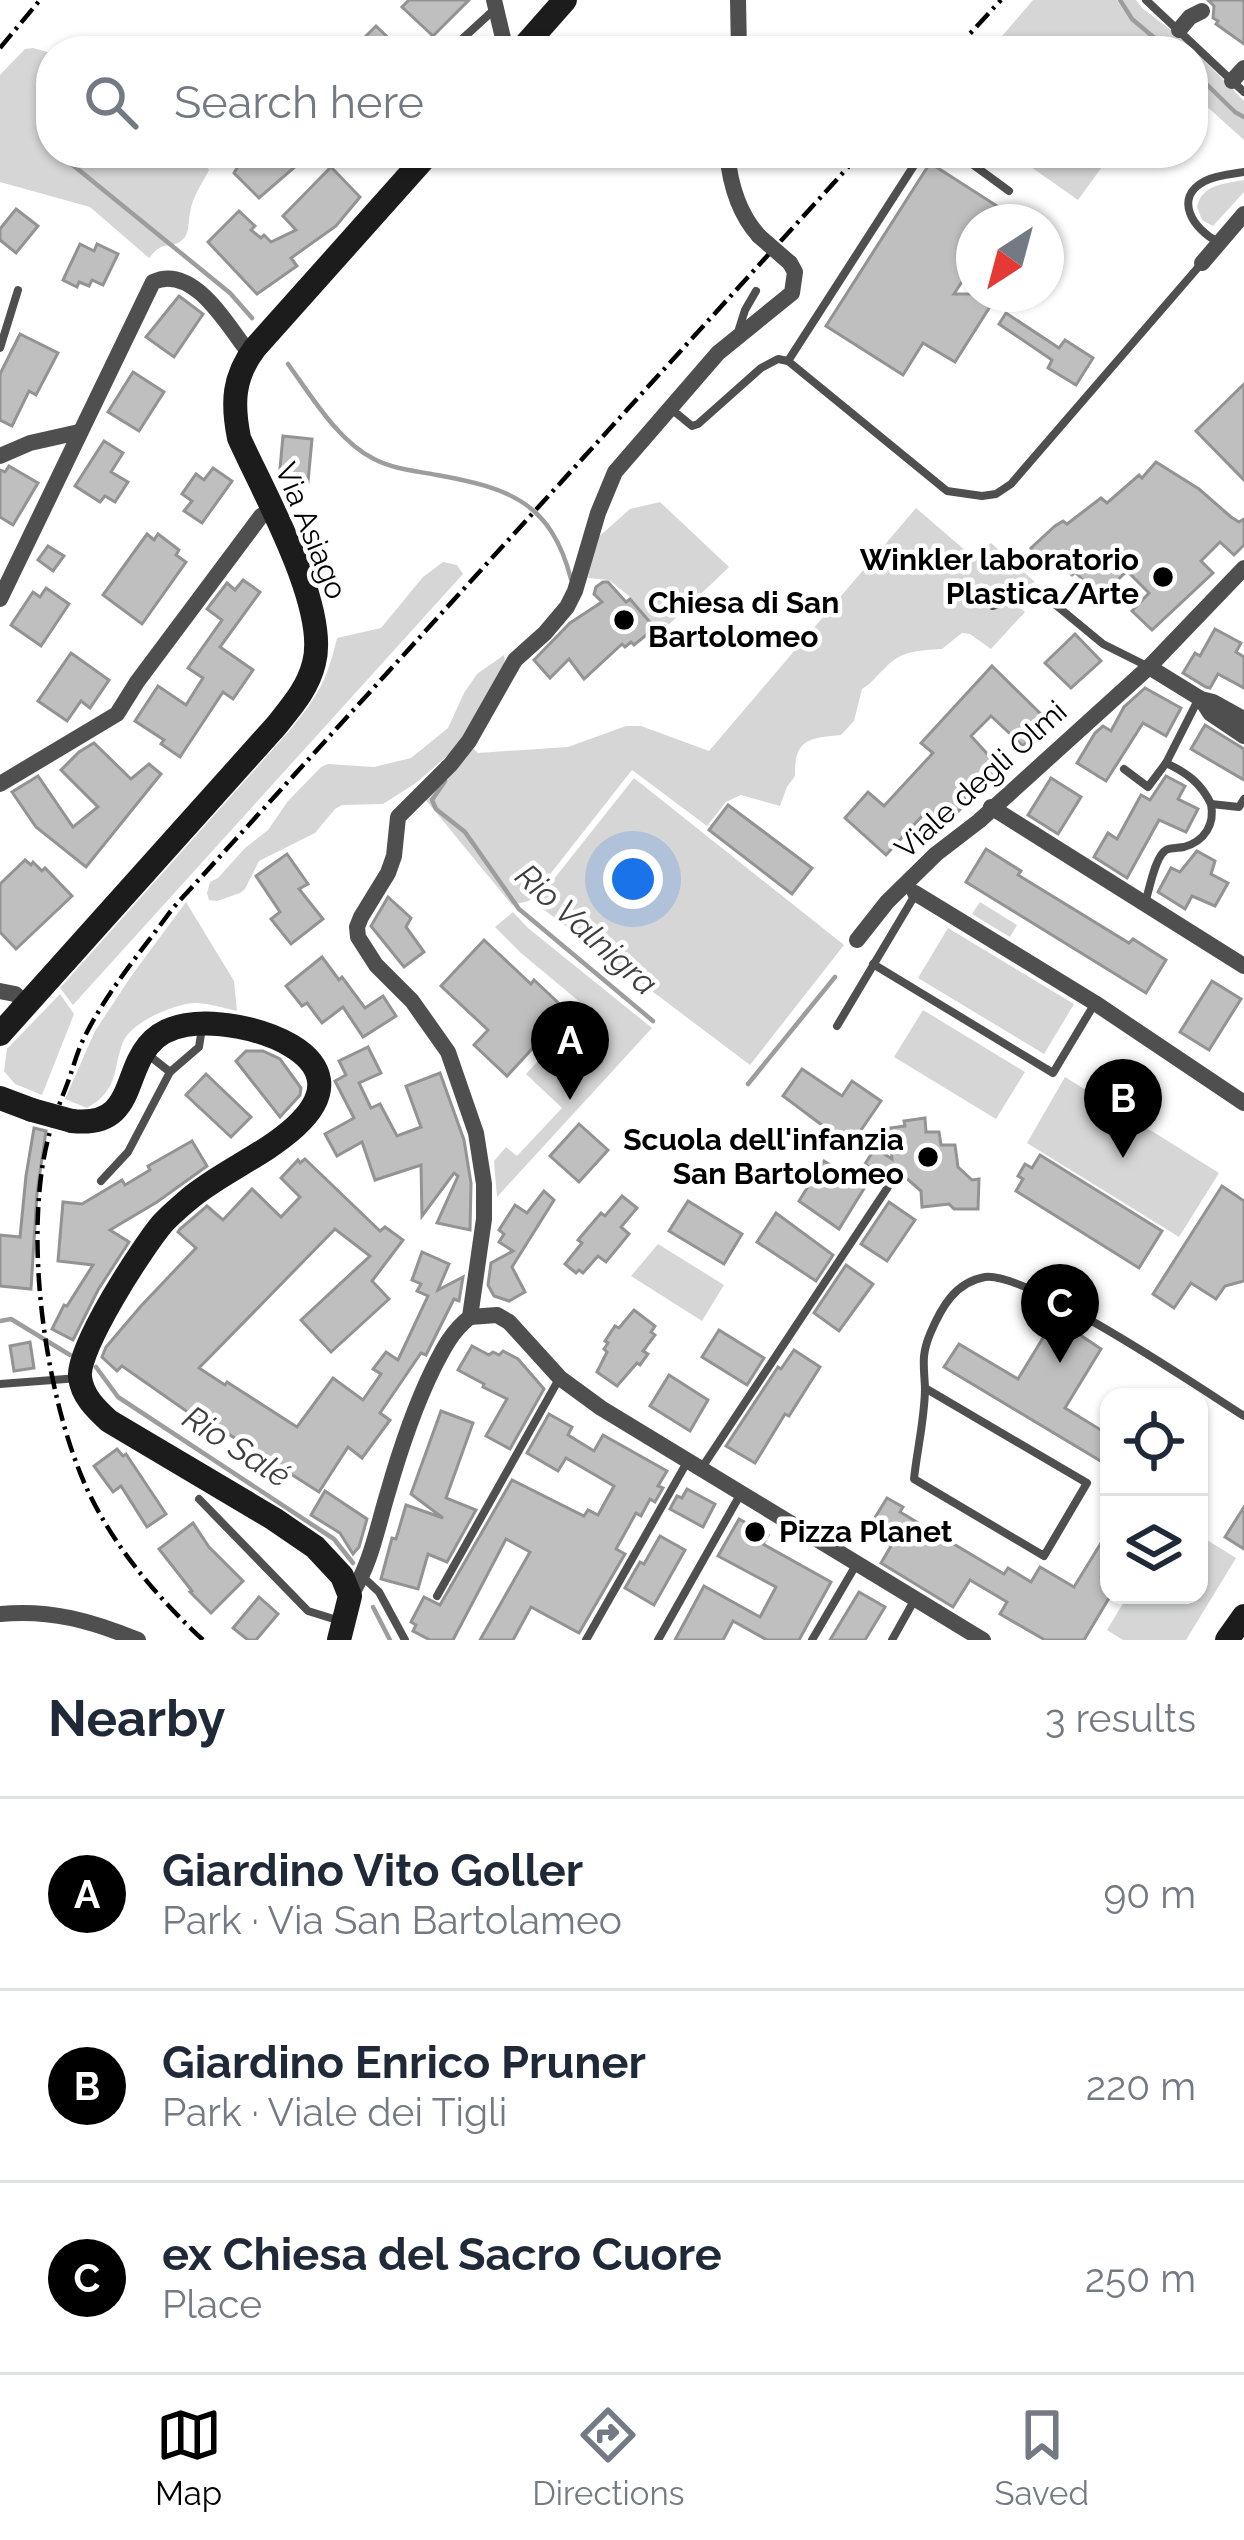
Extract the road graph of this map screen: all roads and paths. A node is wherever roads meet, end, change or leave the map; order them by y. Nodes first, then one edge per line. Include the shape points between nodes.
1 (566, 0) edge
2 (739, 0) edge
3 (1146, 0) edge
4 (495, 4) edge
5 (1202, 10) dead end
6 (1179, 30) junction
7 (464, 36) edge
8 (502, 36) edge
9 (534, 36) edge
10 (739, 36) edge
11 (1186, 36) edge
12 (1208, 54) edge
13 (1240, 80) edge
14 (416, 168) edge
15 (729, 168) edge
16 (912, 168) edge
17 (978, 168) edge
18 (1244, 172) edge
19 (1009, 190) dead end
20 (1244, 214) edge
21 (1219, 242) junction
22 (1202, 262) joint
23 (18, 290) dead end
24 (756, 291) dead end
25 (737, 336) junction
26 (0, 348) edge
27 (250, 354) junction
28 (788, 361) junction
29 (669, 407) junction
30 (79, 431) junction
31 (0, 455) edge
32 (272, 509) junction
33 (1244, 568) edge
34 (0, 599) edge
35 (993, 606) dead end
36 (1149, 667) junction
37 (1200, 698) junction
38 (1244, 718) edge
39 (1244, 736) edge
40 (1166, 763) junction
41 (1124, 769) dead end
42 (0, 784) edge
43 (1244, 799) edge
44 (1211, 804) junction
45 (992, 807) junction
46 (915, 893) joint
47 (1145, 903) junction
48 (856, 940) dead end
49 (874, 964) junction
50 (1244, 966) edge
51 (0, 991) edge
52 (1095, 1003) junction
53 (27, 1004) junction
54 (202, 1024) junction
55 (837, 1026) dead end
56 (0, 1034) edge
57 (143, 1050) junction
58 (170, 1072) junction
59 (0, 1098) edge
60 (1244, 1103) edge
61 (101, 1181) dead end
62 (888, 1187) dead end
63 (470, 1317) junction
64 (80, 1378) junction
65 (560, 1378) junction
66 (0, 1384) edge
67 (925, 1388) junction
68 (1244, 1416) edge
69 (694, 1466) junction
70 (740, 1495) junction
71 (200, 1499) dead end
72 (856, 1564) junction
73 (356, 1587) junction
74 (437, 1596) dead end
75 (915, 1599) junction
76 (0, 1614) edge
77 (1244, 1616) edge
78 (97, 1629) edge
79 (340, 1635) edge
80 (138, 1640) edge
81 (405, 1640) edge
82 (586, 1640) edge
83 (658, 1640) edge
84 (812, 1640) edge
85 (892, 1640) edge
86 (983, 1640) edge
87 (1228, 1640) edge

1 - 9 main road
2 - 10 street
3 - 6 lane
4 - 7 lane
4 - 8 street
5 - 6 street
6 - 11 lane
12 - 13 lane
14 - 27 main road, Via Asiago
15 - 25 street, bridge via 746,222 795,272 792,293
16 - 28 lane
17 - 19 lane
18 - 21 lane via 1206,180 1190,198 1194,224
20 - 21 street
21 - 22 street
22 - 28 lane via 996,494 947,491
23 - 26 lane
24 - 25 lane
25 - 29 street
27 - 30 street via 194,286 164,277 146,292
27 - 32 main road, Via Asiago via 234,390 235,418
28 - 29 lane via 761,368 698,424
29 - 63 street via 610,480 567,607 515,660 452,764 398,817 388,873 357,927 384,981 412,1001 448,1052 476,1133 484,1219
30 - 31 street
30 - 34 street
32 - 42 street via 117,714
32 - 53 main road, Via Asiago via 321,619 314,666 296,702
33 - 36 street, Viale degli Olmi
35 - 36 lane via 1040,592 1103,644
36 - 37 street
36 - 45 street, Viale degli Olmi
37 - 38 street
37 - 39 street
37 - 40 lane
40 - 41 lane via 1148,787
40 - 44 lane via 1204,788
43 - 44 lane via 1239,807
44 - 47 lane via 1206,835 1160,855
45 - 47 street
45 - 48 street, Viale degli Olmi
46 - 49 lane
46 - 52 street
47 - 50 street
49 - 52 lane via 1053,1073
49 - 55 lane
51 - 53 street
52 - 60 street
53 - 56 main road, Via Asiago
54 - 57 main road via 152,1038
54 - 58 lane via 200,1047
54 - 64 main road via 283,1040 312,1063 319,1096 278,1142 162,1224 93,1335
57 - 58 lane
57 - 59 main road, bridge via 118,1108 93,1123
58 - 61 lane via 128,1153
62 - 69 lane
63 - 65 street via 509,1322
63 - 73 street via 445,1345 419,1399
64 - 66 lane
64 - 73 main road via 110,1421 274,1519
65 - 69 street
65 - 74 lane
67 - 67 lane via 914,1479 1044,1556 1087,1483
67 - 68 lane via 921,1363 948,1300 970,1281 994,1276 1083,1316
69 - 70 street
69 - 82 lane
70 - 72 street
70 - 83 lane
71 - 79 lane
72 - 75 street
72 - 84 lane
73 - 79 main road
73 - 81 lane via 379,1592
75 - 85 lane
75 - 86 street
76 - 78 street via 33,1612
77 - 87 main road
78 - 80 street

